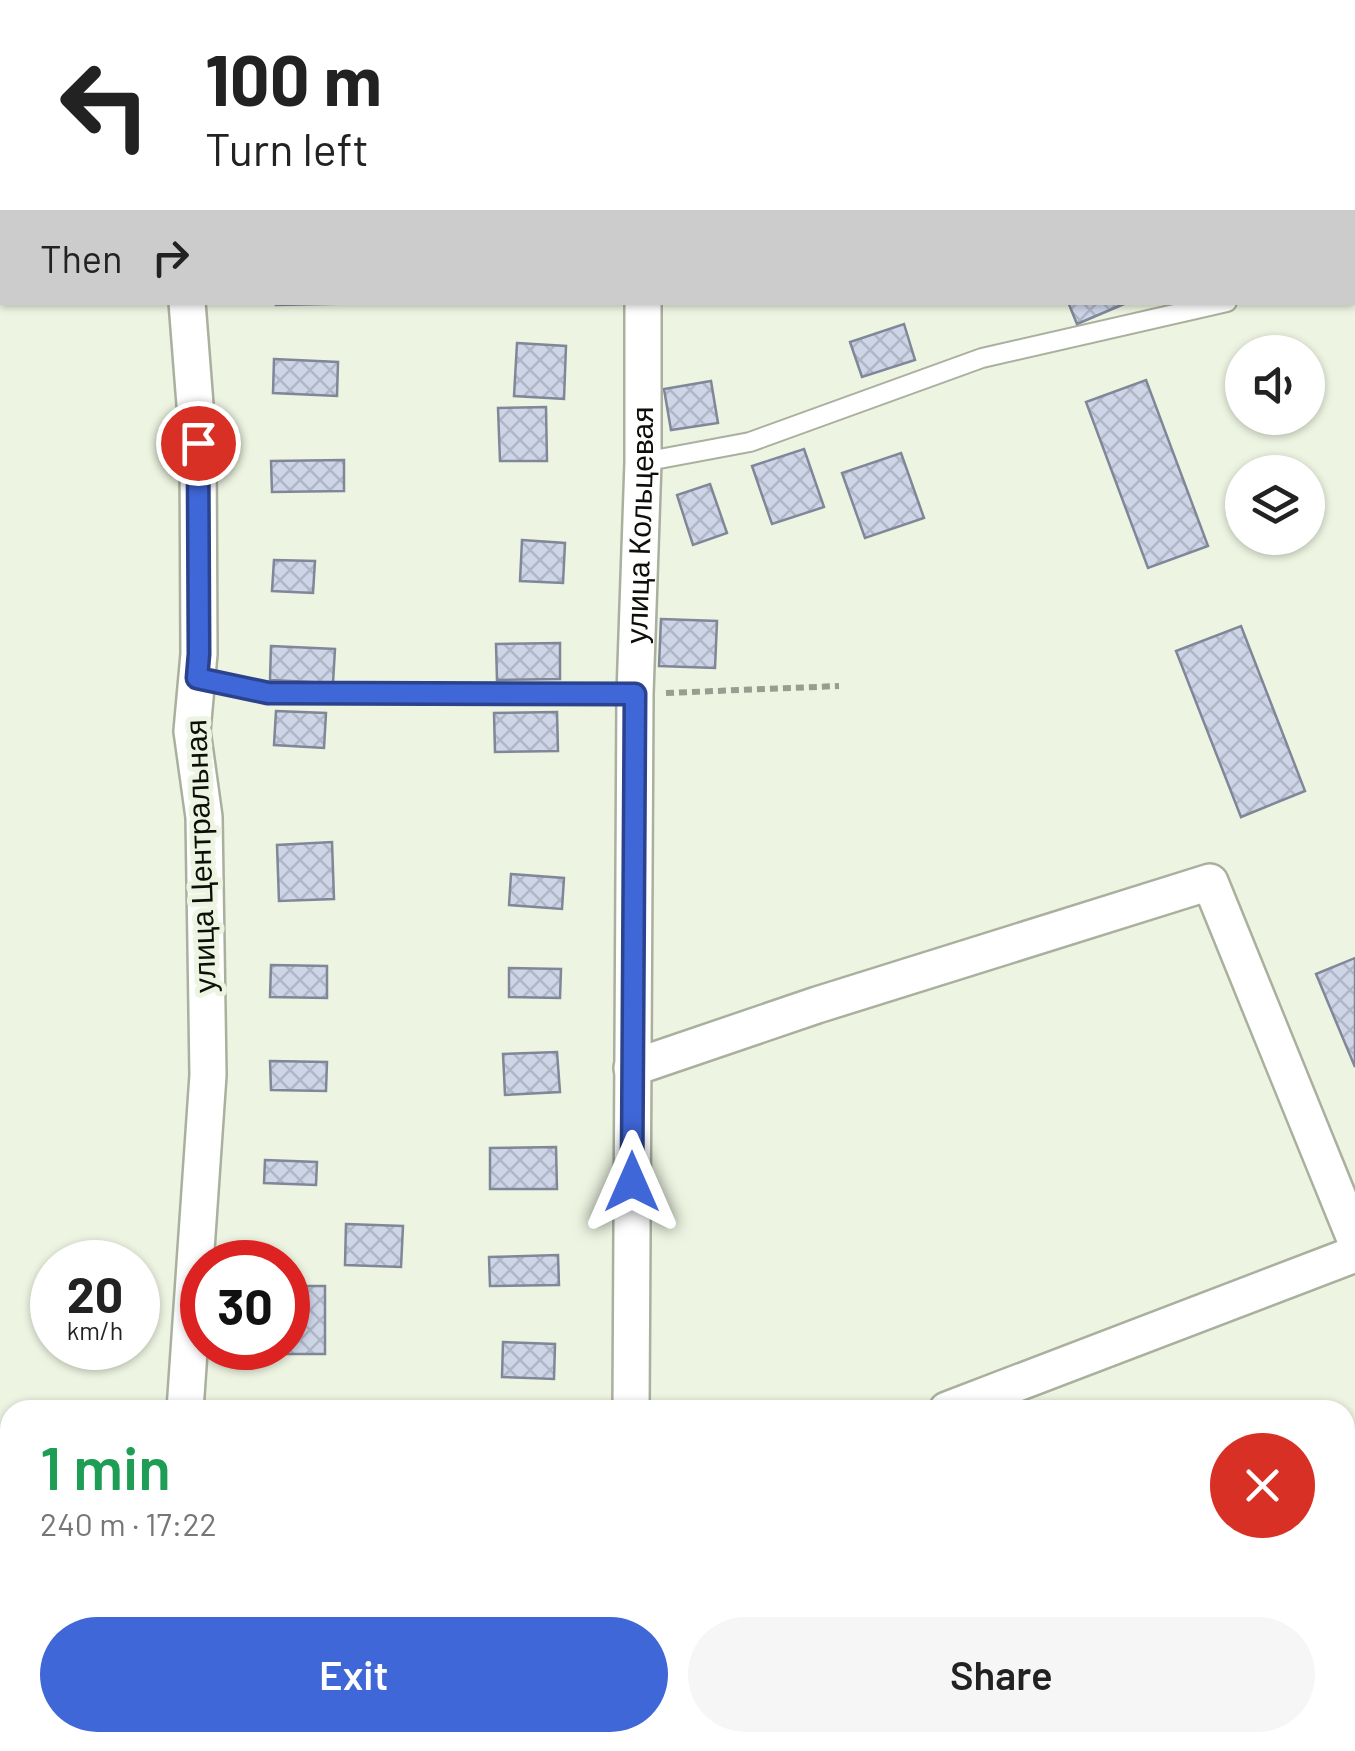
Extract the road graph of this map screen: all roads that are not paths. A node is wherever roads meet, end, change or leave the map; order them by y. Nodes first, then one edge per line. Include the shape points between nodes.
1 (186, 305) edge
2 (643, 305) edge
3 (1214, 305) edge
4 (643, 462) junction
5 (197, 678) junction
6 (635, 694) junction
7 (632, 1068) junction
8 (1355, 1239) edge
9 (1355, 1254) edge
10 (186, 1400) edge
11 (630, 1400) edge
12 (973, 1400) edge

1 - 5 street, улица Центральная via 198,443
2 - 4 street, улица Кольцевая
3 - 4 lane via 982,358 750,442
4 - 6 street, улица Кольцевая
5 - 6 lane via 268,693
5 - 10 street, улица Центральная via 192,731 204,817 208,1074
6 - 7 street, улица Кольцевая
7 - 8 street via 1210,882
7 - 11 street, улица Кольцевая
9 - 12 street

